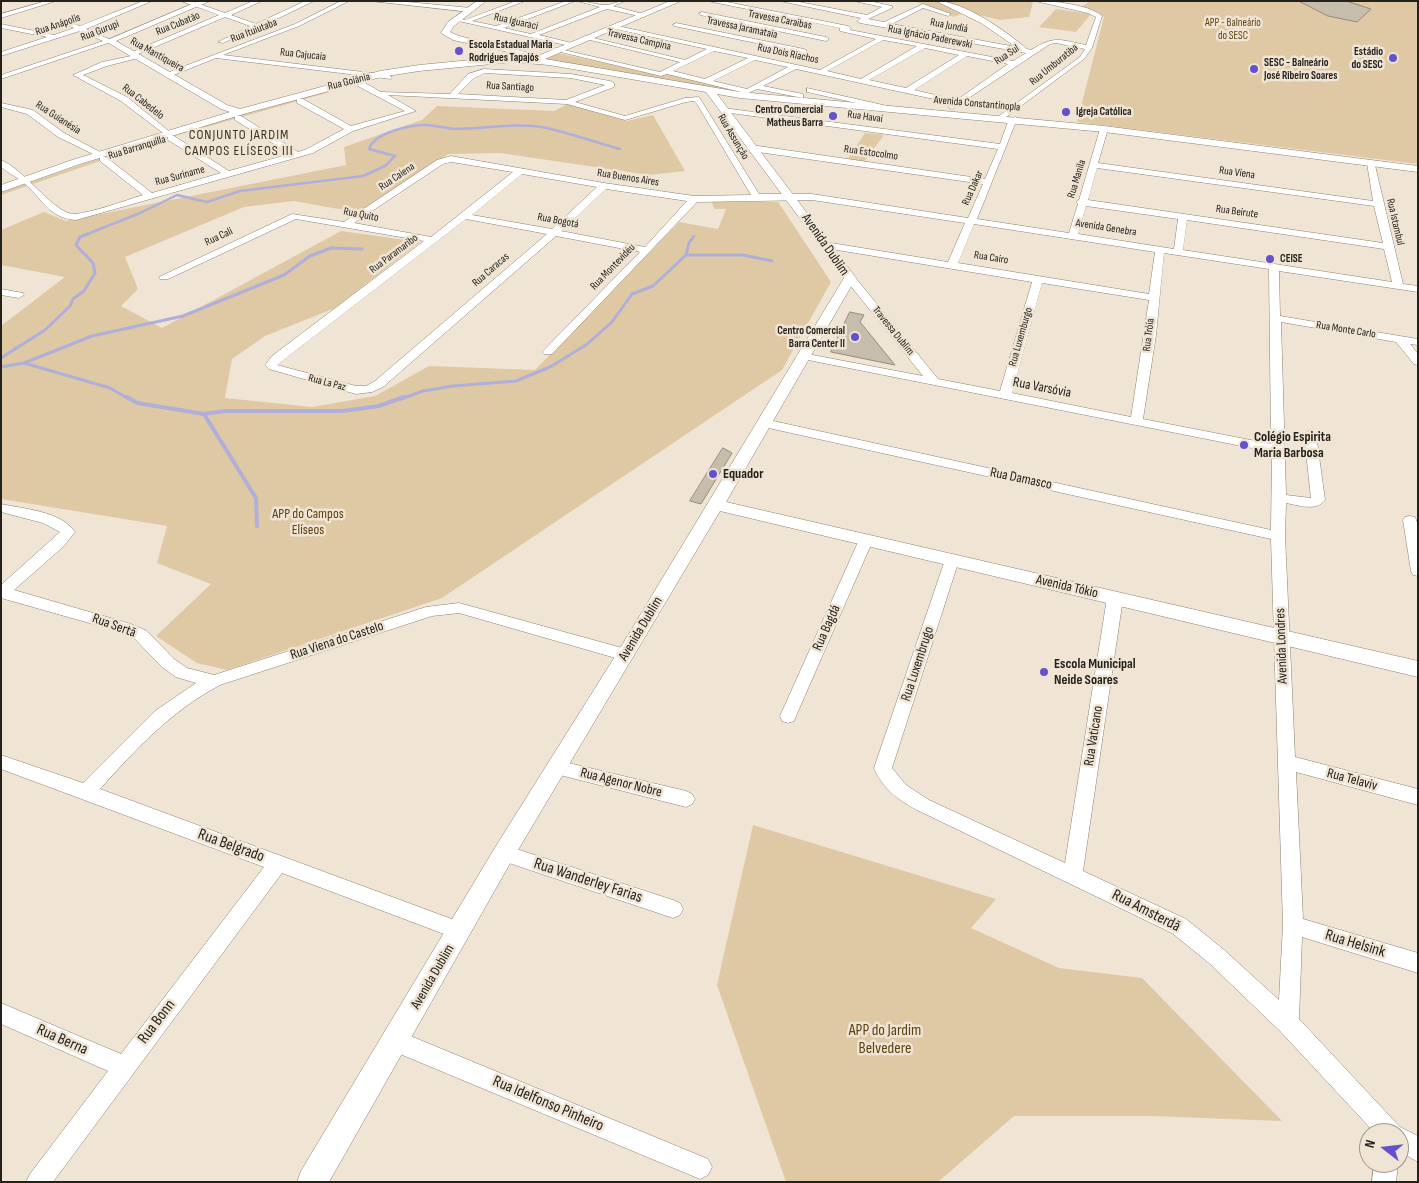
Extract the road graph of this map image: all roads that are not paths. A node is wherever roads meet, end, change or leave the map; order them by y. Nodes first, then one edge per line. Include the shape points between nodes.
1 (53, 1) edge
2 (149, 1) edge
3 (184, 1) edge
4 (206, 1) edge
5 (259, 1) edge
6 (312, 1) edge
7 (346, 1) edge
8 (374, 1) edge
9 (482, 1) edge
10 (506, 1) edge
11 (572, 1) edge
12 (580, 1) edge
13 (622, 1) edge
14 (677, 1) edge
15 (711, 1) edge
16 (782, 1) edge
17 (857, 1) edge
18 (939, 1) edge
19 (1038, 1) edge
20 (1090, 1) edge
21 (519, 2) edge
22 (728, 3) edge
23 (196, 5) junction
24 (607, 7) junction
25 (887, 7) junction
26 (1078, 8) junction
27 (471, 10) junction
28 (911, 11) junction
29 (966, 12) junction
30 (644, 14) junction
31 (702, 14) junction
32 (227, 15) junction
33 (954, 16) junction
34 (1, 17) edge
35 (693, 17) dead end
36 (865, 19) junction
37 (458, 20) junction
38 (62, 21) dead end
39 (468, 21) junction
40 (685, 21) dead end
41 (942, 23) dead end
42 (886, 24) junction
43 (676, 25) junction
44 (1, 26) edge
45 (258, 26) junction
46 (991, 26) junction
47 (613, 27) junction
48 (934, 27) dead end
49 (498, 28) junction
50 (79, 29) junction
51 (845, 29) junction
52 (983, 31) dead end
53 (277, 32) junction
54 (926, 32) junction
55 (975, 35) dead end
56 (531, 36) junction
57 (651, 36) junction
58 (56, 37) junction
59 (585, 38) junction
60 (882, 38) junction
61 (826, 39) junction
62 (967, 40) junction
63 (109, 41) junction
64 (9, 42) dead end
65 (221, 42) dead end
66 (570, 44) junction
67 (923, 46) junction
68 (25, 47) junction
69 (1090, 48) junction
70 (713, 49) junction
71 (555, 50) junction
72 (804, 50) junction
73 (42, 51) dead end
74 (1028, 52) junction
75 (1, 54) edge
76 (52, 54) dead end
77 (966, 54) junction
78 (134, 55) junction
79 (795, 55) dead end
80 (215, 56) junction
81 (61, 57) junction
82 (754, 58) junction
83 (787, 59) dead end
84 (535, 60) junction
85 (687, 62) junction
86 (779, 63) junction
87 (1014, 64) junction
88 (794, 67) junction
89 (821, 72) junction
90 (168, 74) junction
91 (77, 75) joint
92 (657, 75) junction
93 (835, 75) junction
94 (384, 76) junction
95 (1, 77) edge
96 (827, 80) dead end
97 (863, 81) junction
98 (358, 82) junction
99 (818, 85) dead end
100 (707, 86) junction
101 (757, 87) junction
102 (810, 90) junction
103 (907, 91) junction
104 (380, 93) junction
105 (744, 93) junction
106 (453, 95) junction
107 (797, 98) junction
108 (684, 100) joint
109 (300, 101) junction
110 (567, 102) junction
111 (958, 102) junction
112 (1, 104) edge
113 (892, 109) junction
114 (723, 110) junction
115 (945, 113) junction
116 (241, 115) junction
117 (1002, 118) junction
118 (1013, 120) junction
119 (350, 129) junction
120 (1104, 129) junction
121 (169, 136) junction
122 (751, 148) junction
123 (1003, 148) junction
124 (297, 155) junction
125 (102, 156) junction
126 (464, 161) joint
127 (1, 163) edge
128 (1371, 163) junction
129 (1093, 165) junction
130 (1418, 169) edge
131 (520, 171) junction
132 (228, 175) junction
133 (26, 182) junction
134 (987, 182) junction
135 (604, 186) junction
136 (1, 189) edge
137 (1, 194) edge
138 (150, 196) junction
139 (756, 196) junction
140 (790, 196) junction
141 (694, 199) junction
142 (1081, 202) junction
143 (1378, 204) junction
144 (464, 216) junction
145 (1183, 217) junction
146 (285, 220) joint
147 (971, 221) junction
148 (345, 225) junction
149 (554, 233) junction
150 (1073, 236) junction
151 (433, 240) junction
152 (825, 245) junction
153 (1388, 247) junction
154 (1160, 249) junction
155 (647, 250) junction
156 (1178, 252) junction
157 (952, 265) junction
158 (1274, 268) junction
159 (164, 277) dead end
160 (850, 278) junction
161 (1038, 278) junction
162 (1398, 286) junction
163 (1418, 290) edge
164 (1, 292) edge
165 (20, 295) dead end
166 (1153, 298) junction
167 (1275, 318) junction
168 (1400, 339) junction
169 (1418, 342) edge
170 (548, 352) dead end
171 (281, 355) joint
172 (802, 356) junction
173 (1418, 362) edge
174 (393, 371) joint
175 (935, 383) junction
176 (1005, 396) junction
177 (1136, 421) junction
178 (764, 423) junction
179 (1310, 434) dead end
180 (1278, 449) junction
181 (1279, 498) junction
182 (716, 505) junction
183 (1, 508) edge
184 (1410, 520) dead end
185 (1278, 536) junction
186 (866, 540) junction
187 (952, 560) junction
188 (1418, 571) edge
189 (2, 593) edge
190 (1115, 598) junction
191 (1282, 637) junction
192 (626, 655) junction
193 (1418, 669) edge
194 (214, 681) junction
195 (788, 716) dead end
196 (1, 762) edge
197 (1287, 762) junction
198 (556, 767) junction
199 (883, 768) joint
200 (86, 792) junction
201 (1418, 798) edge
202 (686, 799) dead end
203 (504, 853) junction
204 (278, 863) junction
205 (1073, 874) junction
206 (673, 909) dead end
207 (1293, 925) junction
208 (460, 931) junction
209 (1418, 963) edge
210 (1, 1013) edge
211 (1288, 1023) junction
212 (396, 1041) junction
213 (124, 1066) junction
214 (1382, 1123) edge
215 (700, 1167) dead end
216 (38, 1182) edge
217 (312, 1182) edge

1 - 34 street
2 - 50 street, Rua Anápolis
3 - 23 street
4 - 23 street, Rua Gurupi
5 - 32 street, Rua Cubatão
6 - 45 street
7 - 53 street, Rua Ituiutaba
8 - 27 street
9 - 27 street
10 - 21 street
11 - 49 street
12 - 24 street
13 - 24 street
14 - 30 street
15 - 22 street, Rua Ignácio Paderewski
16 - 36 street, Rua Jundiá
17 - 25 street
18 - 29 street, Rua Sul
19 - 26 street, Rua Umburatiba
20 - 26 street
21 - 39 street
22 - 31 street
22 - 51 street, Rua Ignácio Paderewski
23 - 32 street
23 - 63 street, Rua Gurupi
24 - 30 street
24 - 56 street
25 - 28 street
25 - 36 street
26 - 69 street, Rua Umburatiba via 1098,16
27 - 37 street
28 - 33 street via 927,6
28 - 42 street
29 - 33 street
29 - 46 street, Rua Sul
30 - 47 street
31 - 35 street
31 - 61 street, Travessa Caraibas
32 - 45 street
32 - 78 street, Rua Cubatão
33 - 41 street
36 - 42 street, Rua Jundiá
36 - 51 street
37 - 39 street, Rua Iguaraci
37 - 84 street, Avenida Constantinopla via 446,29 446,34 525,54
38 - 50 street, Rua Mantiqueira
39 - 49 street, Rua Iguaraci
40 - 43 street
42 - 54 street, Rua Jundiá
43 - 57 street
43 - 72 street, Travessa Jaramataia
44 - 58 street
45 - 53 street
45 - 65 street
46 - 52 street
46 - 74 street, Rua Sul
47 - 57 street, Rua Dois Riachos
47 - 59 street
48 - 54 street
49 - 56 street, Rua Iguaraci
50 - 58 street, Rua Anápolis
50 - 63 street, Rua Mantiqueira
51 - 60 street, Rua Ignácio Paderewski
51 - 61 street
53 - 80 street, Rua Ituiutaba
54 - 62 street, Rua Jundiá
55 - 62 street
56 - 66 street, Rua Iguaraci
57 - 70 street, Rua Dois Riachos
58 - 68 street, Rua Anápolis
59 - 66 street
59 - 85 street, Travessa Campina
60 - 67 street, Rua Ignácio Paderewski
60 - 89 street
61 - 72 street
62 - 74 street, Rua Jundiá
63 - 78 street, Rua Mantiqueira
63 - 81 street, Rua Gurupi
64 - 68 street
66 - 71 street
67 - 77 street, Rua Ignácio Paderewski
67 - 97 street
68 - 73 street
68 - 75 street, Rua Anápolis
69 - 74 street, Rua Sul via 1050,41
69 - 117 street, Rua Umburatiba via 1082,58
70 - 82 street, Rua Dois Riachos
70 - 85 street
71 - 84 street
71 - 92 street
72 - 79 street
74 - 87 street, Rua Sul
76 - 81 street
77 - 87 street, Rua Ignácio Paderewski
77 - 103 street
78 - 90 street, Rua Mantiqueira
78 - 91 street, Rua Cubatão
80 - 90 street, Rua Ituiutaba
80 - 94 street, Rua Cajucaia
81 - 95 street, Rua Gurupi
82 - 86 street, Rua Dois Riachos
82 - 100 street
83 - 86 street
84 - 92 street, Avenida Constantinopla
84 - 94 street, Rua Goiânia via 420,68
85 - 92 street
86 - 88 street, Rua Dois Riachos
87 - 111 street, Rua Sul
88 - 89 street, Rua Dois Riachos
88 - 101 street
89 - 93 street, Rua Dois Riachos
90 - 116 street, Rua Mantiqueira
91 - 121 street, Rua Cabedelo via 124,99
92 - 100 street, Avenida Constantinopla
92 - 100 street
93 - 96 street
93 - 97 street, Rua Dois Riachos
94 - 98 street, Rua Goiânia
97 - 103 street, Rua Dois Riachos
98 - 104 street
98 - 109 street, Rua Barranquilla
98 - 116 street, Rua Goiânia
99 - 102 street
100 - 105 street, Avenida Constantinopla
100 - 114 street, Avenida Dublim
101 - 105 street
101 - 107 street
102 - 107 street
102 - 113 street
103 - 111 street, Rua Dois Riachos
104 - 106 street, Rua Santiago
104 - 119 street, Rua Suriname via 412,111
105 - 107 street, Avenida Constantinopla
106 - 110 street, Rua Santiago
106 - 110 street via 471,76 484,71 571,76 610,84
107 - 113 street, Avenida Constantinopla
108 - 110 street, Rua Santiago via 622,118
108 - 139 street, Rua Assunção via 694,99 700,103
109 - 116 street, Rua Barranquilla
109 - 119 street
111 - 115 street, Rua Sul
112 - 125 street, Rua Guianésia via 30,112 61,135
113 - 115 street, Avenida Constantinopla
114 - 122 street, Avenida Dublim
114 - 123 street, Rua Havaí
115 - 117 street, Avenida Constantinopla
116 - 121 street, Rua Barranquilla
116 - 124 street
117 - 118 street, Avenida Constantinopla
118 - 120 street, Avenida Constantinopla
118 - 123 street, Rua Dakar
119 - 124 street, Rua Suriname via 322,146
120 - 128 street, Avenida Constantinopla
120 - 129 street, Rua Manila
121 - 125 street, Rua Barranquilla
121 - 132 street, Rua Cabedelo
122 - 134 street, Rua Estocolmo
122 - 140 street, Avenida Dublim
123 - 134 street, Rua Dakar
124 - 132 street, Rua Suriname
125 - 133 street
125 - 138 street, Rua Guianésia
126 - 131 street, Rua Buenos Aires
126 - 148 street, Rua Caiena via 443,160
127 - 133 street, Rua Suriname
128 - 130 street, Avenida Constantinopla
128 - 143 street, Rua Istambul
129 - 142 street, Rua Manila
129 - 143 street, Rua Viena
131 - 135 street, Rua Buenos Aires
131 - 144 street, Rua Paramaribo
132 - 138 street, Rua Suriname
133 - 136 street
133 - 137 street
133 - 138 street, Rua Suriname via 62,214 73,218
134 - 147 street, Rua Dakar
135 - 141 street, Rua Buenos Aires
135 - 149 street, Rua Caracas
139 - 140 street, Rua Buenos Aires
139 - 141 street, Rua Buenos Aires
140 - 147 street, Avenida Genebra
140 - 152 street, Avenida Dublim
141 - 155 street, Rua Montevidéu
142 - 145 street, Rua Beirute
142 - 150 street, Rua Manila
143 - 153 street, Rua Istambul
144 - 149 street, Rua Bogotá
144 - 151 street, Rua Paramaribo
145 - 153 street, Rua Beirute
145 - 156 street
146 - 148 street, Rua Quito via 301,216
146 - 159 street, Rua Cali
147 - 150 street, Avenida Genebra
147 - 157 street, Rua Dakar
148 - 151 street, Rua Quito
149 - 155 street, Rua Bogotá
149 - 174 street, Rua Caracas
150 - 154 street, Avenida Genebra
151 - 171 street, Rua Paramaribo
152 - 157 street, Rua Cairo
152 - 160 street, Avenida Dublim
153 - 162 street, Rua Istambul
154 - 156 street, Avenida Genebra
154 - 166 street, Rua Tróia
155 - 170 street, Rua Montevidéu
156 - 158 street, Avenida Genebra
157 - 161 street, Rua Cairo
158 - 162 street, Avenida Genebra
158 - 167 street, Avenida Londres
160 - 172 street, Avenida Dublim
160 - 175 street, Travessa Dublim
161 - 166 street, Rua Cairo
161 - 176 street, Rua Luxemburgo
162 - 163 street, Avenida Genebra
164 - 165 street
166 - 177 street, Rua Tróia
167 - 168 street, Rua Monte Carlo
167 - 180 street, Avenida Londres
168 - 169 street, Rua Monte Carlo
168 - 173 street
171 - 174 street, Rua La Paz via 273,361 272,367 356,390 378,384
172 - 175 street, Rua Varsóvia
172 - 178 street, Avenida Dublim
175 - 176 street, Rua Varsóvia
176 - 177 street, Rua Varsóvia
177 - 180 street, Rua Varsóvia
178 - 182 street, Avenida Dublim
178 - 185 street, Rua Damasco
179 - 181 street via 1318,500 1314,503
180 - 181 street, Avenida Londres
181 - 185 street, Avenida Londres
182 - 186 street, Avenida Tókio
182 - 192 street, Avenida Dublim
183 - 189 street via 57,522 68,532
184 - 188 street
185 - 191 street, Avenida Londres
186 - 187 street, Avenida Tókio
186 - 195 street, Rua Bagdá
187 - 190 street, Avenida Tókio
187 - 199 street, Rua Luxembrugo
189 - 194 street, Rua Sertã via 126,628 141,635 182,673
190 - 191 street, Avenida Tókio
190 - 205 street, Rua Vaticano
191 - 193 street, Avenida Tókio
191 - 197 street, Avenida Londres
192 - 194 street, Rua Viena do Castelo via 459,608 425,613
192 - 198 street, Avenida Dublim
194 - 200 street, Rua Viena do Castelo via 178,700 159,716
196 - 200 street, Rua Belgrado
197 - 201 street, Rua Telaviv
197 - 207 street, Avenida Londres
198 - 202 street, Rua Agenor Nobre
198 - 203 street, Avenida Dublim
199 - 205 street, Rua Amsterdã via 897,790 923,805
200 - 204 street, Rua Belgrado
203 - 206 street, Rua Wanderley Farias
203 - 208 street, Avenida Dublim
204 - 208 street, Rua Belgrado
204 - 213 street, Rua Bonn
205 - 211 street, Rua Amsterdã via 1179,926
207 - 209 street, Rua Helsink
207 - 211 street, Avenida Londres
208 - 212 street, Avenida Dublim
210 - 213 street, Rua Berna
211 - 214 street, Rua Amsterdã
212 - 215 street, Rua Idelfonso Pinheiro
212 - 217 street, Avenida Dublim
213 - 216 street, Rua Bonn

